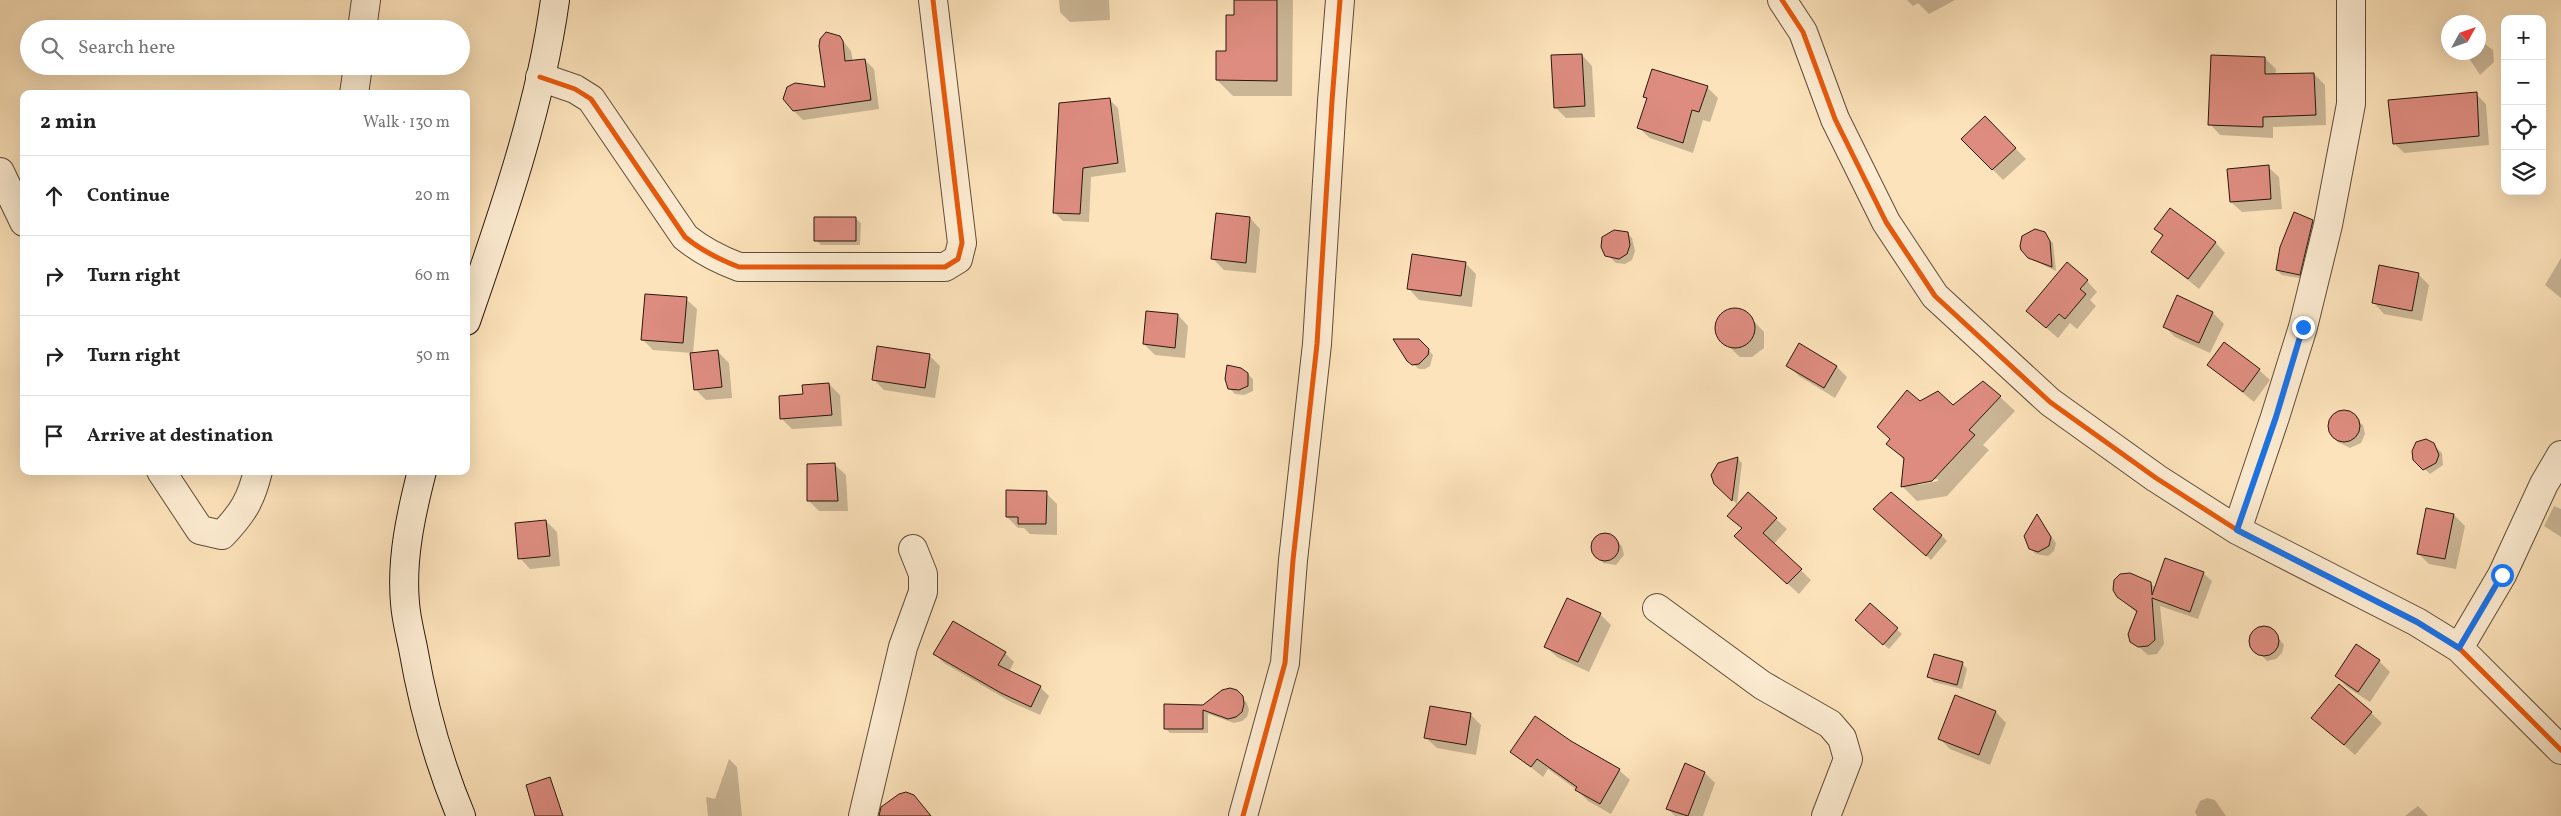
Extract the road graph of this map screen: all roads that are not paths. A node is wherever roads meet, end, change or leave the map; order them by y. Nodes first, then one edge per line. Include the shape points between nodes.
1 (366, 0) edge
2 (555, 0) edge
3 (934, 0) edge
4 (1340, 0) edge
5 (1782, 0) edge
6 (2358, 2) edge
7 (363, 20) edge
8 (357, 75) edge
9 (540, 77) junction
10 (355, 90) edge
11 (0, 172) edge
12 (20, 214) edge
13 (470, 309) edge
14 (2561, 455) edge
15 (165, 475) edge
16 (257, 475) edge
17 (421, 475) edge
18 (2237, 530) junction
19 (913, 549) dead end
20 (1657, 608) dead end
21 (2459, 648) junction
22 (2561, 750) edge
23 (461, 816) edge
24 (863, 816) edge
25 (1243, 816) edge
26 (1826, 816) edge

1 - 7 street
2 - 9 street
3 - 9 street via 962,243 958,260 946,267 739,267 717,259 685,237 591,99
4 - 25 street via 1318,344 1293,560 1285,662
5 - 18 street via 1803,32 1835,119 1886,222 1935,296 2050,402 2156,478
6 - 18 street via 2351,104 2328,225 2303,327
8 - 10 street
9 - 13 street via 518,161
11 - 12 street
14 - 21 street via 2502,575
15 - 16 street via 200,530 222,535 242,514
17 - 23 street via 411,516 405,603 421,694 441,768
18 - 21 street via 2417,622
19 - 24 street via 923,574 923,592 903,647
20 - 26 street via 1762,685 1830,724 1842,738 1848,759
21 - 22 street

